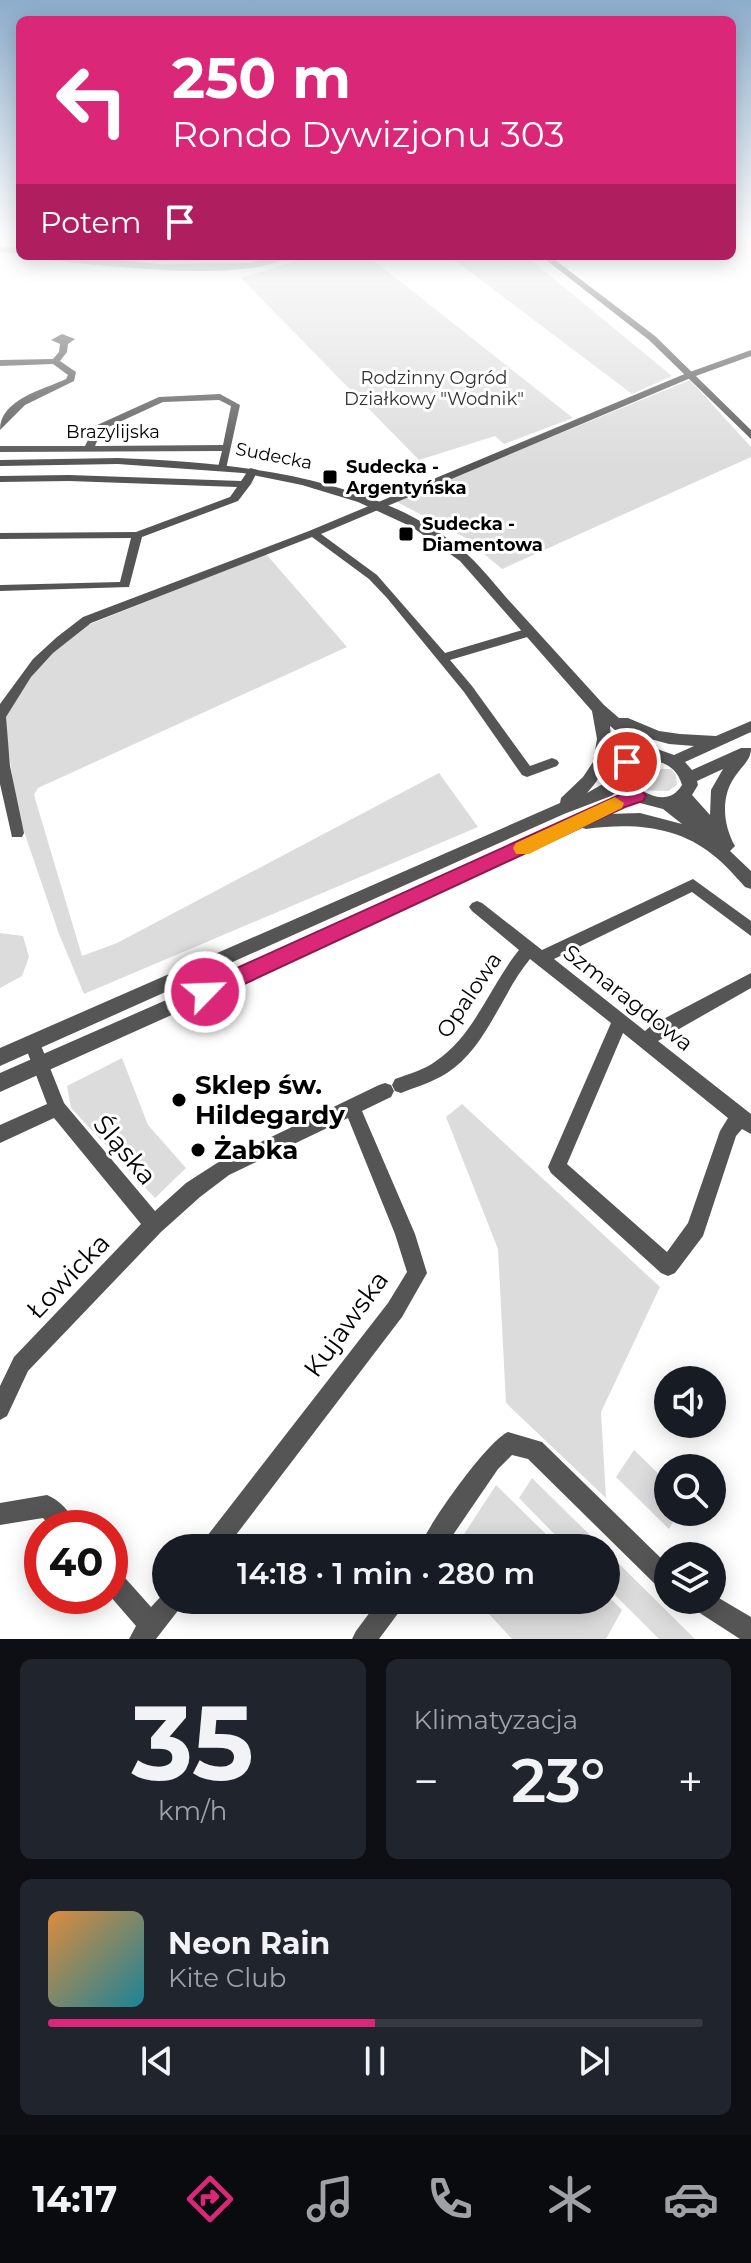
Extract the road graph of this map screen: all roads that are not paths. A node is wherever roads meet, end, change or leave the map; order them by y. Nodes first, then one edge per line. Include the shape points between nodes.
1 (619, 312) edge
2 (64, 343) dead end
3 (751, 353) edge
4 (2, 361) edge
5 (55, 361) junction
6 (690, 375) junction
7 (0, 427) edge
8 (751, 436) edge
9 (89, 448) junction
10 (227, 448) junction
11 (0, 449) edge
12 (0, 463) edge
13 (223, 467) junction
14 (253, 470) junction
15 (0, 479) edge
16 (246, 484) junction
17 (374, 506) junction
18 (313, 533) junction
19 (137, 535) junction
20 (0, 536) edge
21 (125, 585) junction
22 (0, 588) edge
23 (138, 599) junction
24 (530, 632) junction
25 (443, 658) junction
26 (599, 709) junction
27 (0, 717) edge
28 (751, 726) edge
29 (718, 741) junction
30 (748, 751) edge
31 (654, 754) junction
32 (633, 758) junction
33 (674, 761) junction
34 (552, 763) dead end
35 (689, 778) junction
36 (623, 780) junction
37 (637, 796) junction
38 (684, 796) junction
39 (666, 803) junction
40 (558, 810) junction
41 (572, 826) junction
42 (17, 833) dead end
43 (720, 844) junction
44 (751, 879) edge
45 (477, 907) dead end
46 (751, 930) edge
47 (535, 954) junction
48 (751, 980) edge
49 (620, 1021) junction
50 (646, 1040) junction
51 (32, 1043) junction
52 (0, 1057) edge
53 (40, 1066) junction
54 (0, 1083) edge
55 (352, 1107) junction
56 (57, 1108) junction
57 (746, 1121) edge
58 (0, 1134) edge
59 (154, 1225) junction
60 (0, 1409) edge
61 (51, 1510) edge
62 (0, 1514) edge
63 (223, 1534) edge
64 (440, 1534) edge
65 (620, 1534) edge
66 (620, 1534) edge
67 (654, 1567) edge
68 (128, 1604) edge
69 (161, 1614) edge
70 (383, 1614) edge
71 (724, 1614) edge
72 (147, 1632) edge
73 (751, 1633) edge
74 (364, 1639) edge

1 - 6 street
2 - 5 street
3 - 6 street
4 - 5 street
5 - 7 street via 73,374 70,381 21,401
6 - 8 street
6 - 17 street
9 - 10 street, Brazylijska
9 - 10 street via 98,428 162,399 220,397 236,405
9 - 11 street, Brazylijska
10 - 13 street
12 - 13 street, Sudecka
13 - 14 street, Sudecka
14 - 16 street
14 - 17 street, Sudecka via 323,486
15 - 16 street
16 - 19 street via 234,499
17 - 18 street
17 - 24 street, Sudecka via 453,549
18 - 23 street
18 - 25 street via 373,577
19 - 20 street
19 - 21 street
21 - 22 street
21 - 23 street
23 - 27 street via 87,620 65,636 30,669
24 - 25 street
24 - 26 street, Sudecka
25 - 34 street via 527,772
26 - 29 street via 653,737
26 - 31 street, Sudecka
26 - 32 street, Sudecka
26 - 40 street via 603,752 598,770
27 - 42 street via 3,766
28 - 29 street
29 - 33 street
30 - 35 street
30 - 43 street via 723,779 715,798
31 - 32 street
31 - 33 street
32 - 36 street via 623,767
33 - 35 street
35 - 38 street
36 - 37 street
36 - 40 street
37 - 39 street
37 - 41 street
38 - 39 street
38 - 43 street
39 - 43 street
40 - 51 street
41 - 43 street via 646,819
41 - 53 street
43 - 44 street
45 - 47 street, Szmaragdowa
46 - 47 street via 693,885
47 - 49 street, Szmaragdowa
47 - 55 street, Opalowa via 501,984 444,1067
48 - 50 street
49 - 50 street, Szmaragdowa
49 - 57 street via 557,1167 668,1266 696,1229 729,1131
50 - 57 street, Szmaragdowa
51 - 52 street
51 - 53 street, Śląska
53 - 54 street
53 - 56 street, Śląska
55 - 59 street, Łowicka via 223,1169
55 - 63 street, Kujawska via 417,1273 395,1310
56 - 58 street
56 - 59 street, Śląska
59 - 60 street, Łowicka via 21,1364
61 - 62 street via 47,1506
64 - 66 street via 508,1443 534,1450
65 - 67 street
68 - 72 street
69 - 72 street
70 - 74 street
71 - 73 street

